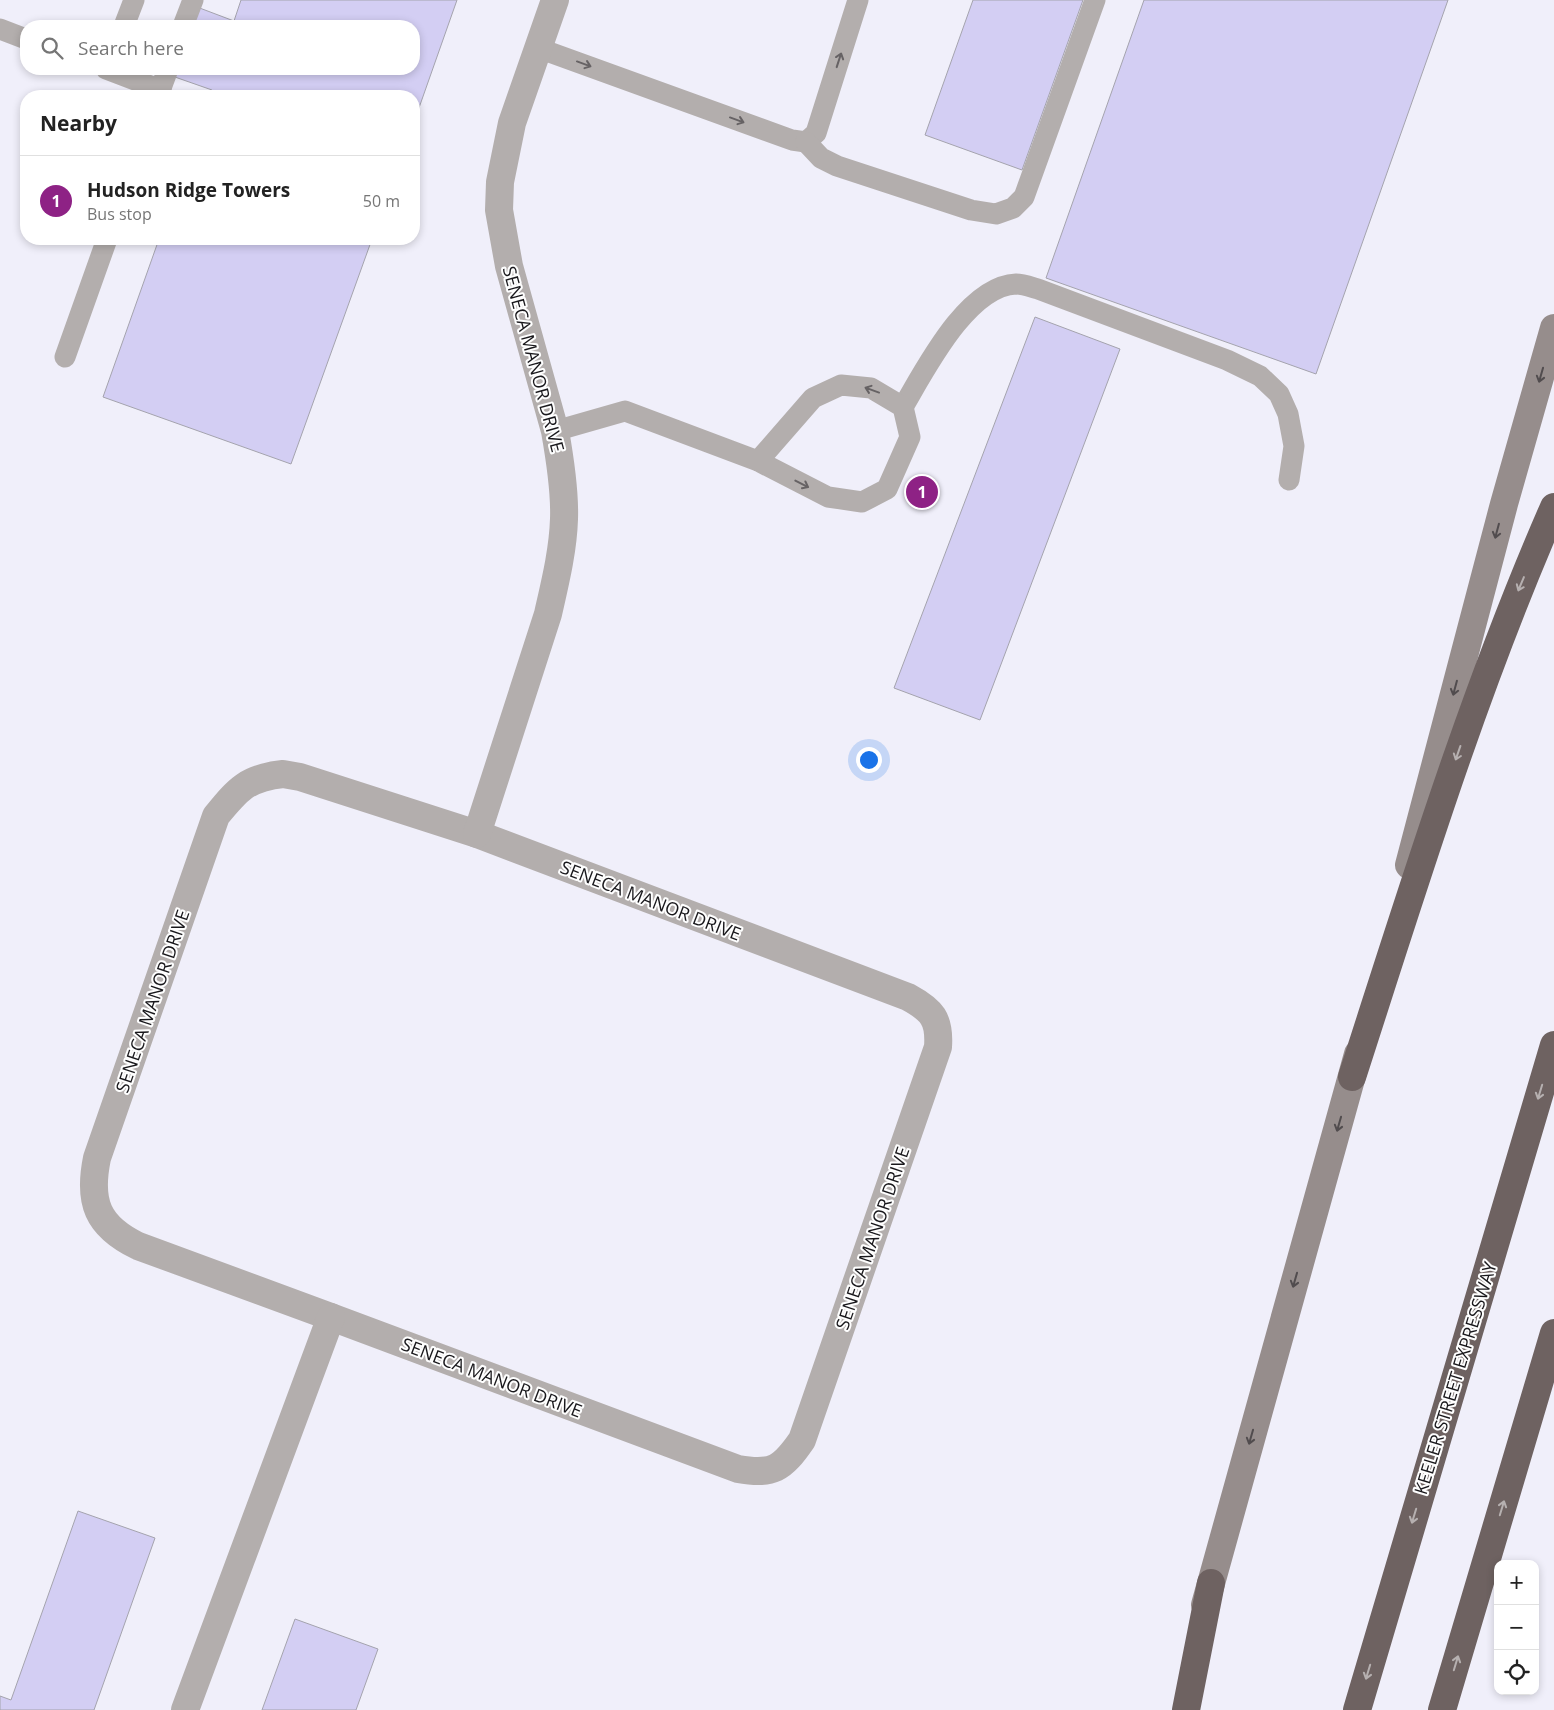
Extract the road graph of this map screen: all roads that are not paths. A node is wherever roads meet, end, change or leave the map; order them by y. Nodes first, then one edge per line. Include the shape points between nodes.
1 (134, 0) edge
2 (193, 0) edge
3 (555, 0) edge
4 (858, 0) edge
5 (1095, 0) edge
6 (126, 20) edge
7 (185, 20) edge
8 (0, 29) edge
9 (20, 37) edge
10 (538, 48) junction
11 (121, 75) edge
12 (166, 75) edge
13 (154, 90) edge
14 (161, 90) edge
15 (806, 142) junction
16 (105, 245) edge
17 (1554, 328) edge
18 (65, 357) dead end
19 (903, 407) junction
20 (555, 431) junction
21 (758, 462) junction
22 (1289, 480) dead end
23 (1554, 507) edge
24 (476, 834) junction
25 (1554, 1046) edge
26 (1352, 1077) junction
27 (331, 1317) junction
28 (1554, 1333) edge
29 (1211, 1583) junction
30 (185, 1710) edge
31 (1175, 1710) edge
32 (1186, 1710) edge
33 (1357, 1710) edge
34 (1442, 1710) edge

1 - 6 lane
2 - 7 lane
3 - 10 street, SENECA MANOR DRIVE
15 -> 4 lane via 816,133
5 - 15 lane via 1024,197 1013,208 996,214 972,210 844,169 821,158
8 - 9 lane
10 -> 15 lane via 792,140
10 - 20 street, SENECA MANOR DRIVE via 512,123 500,182 499,210 508,266
11 - 13 lane
12 - 14 lane
16 - 18 lane
17 -> 26 main road
19 -> 21 lane via 871,388 841,385 813,398
21 -> 19 lane via 828,497 862,502 887,489 910,437
19 - 22 lane via 939,348 971,306 997,289 1016,284 1038,289 1260,376 1279,394 1288,414 1294,446
20 - 21 lane via 625,411
20 - 24 street, SENECA MANOR DRIVE via 564,519 556,579 548,614
23 -> 26 highway via 1473,710
24 - 27 street, SENECA MANOR DRIVE via 283,774 249,782 236,792 216,816 97,1158 93,1176 96,1206 109,1228 121,1238
24 - 27 street, SENECA MANOR DRIVE via 908,997 933,1015 939,1035 938,1047 802,1440 790,1458 774,1469 756,1472 738,1469
25 -> 33 highway, KEELER STREET EXPRESSWAY
26 -> 29 main road
27 - 30 street
34 -> 28 highway
29 - 31 main road
29 - 32 highway

